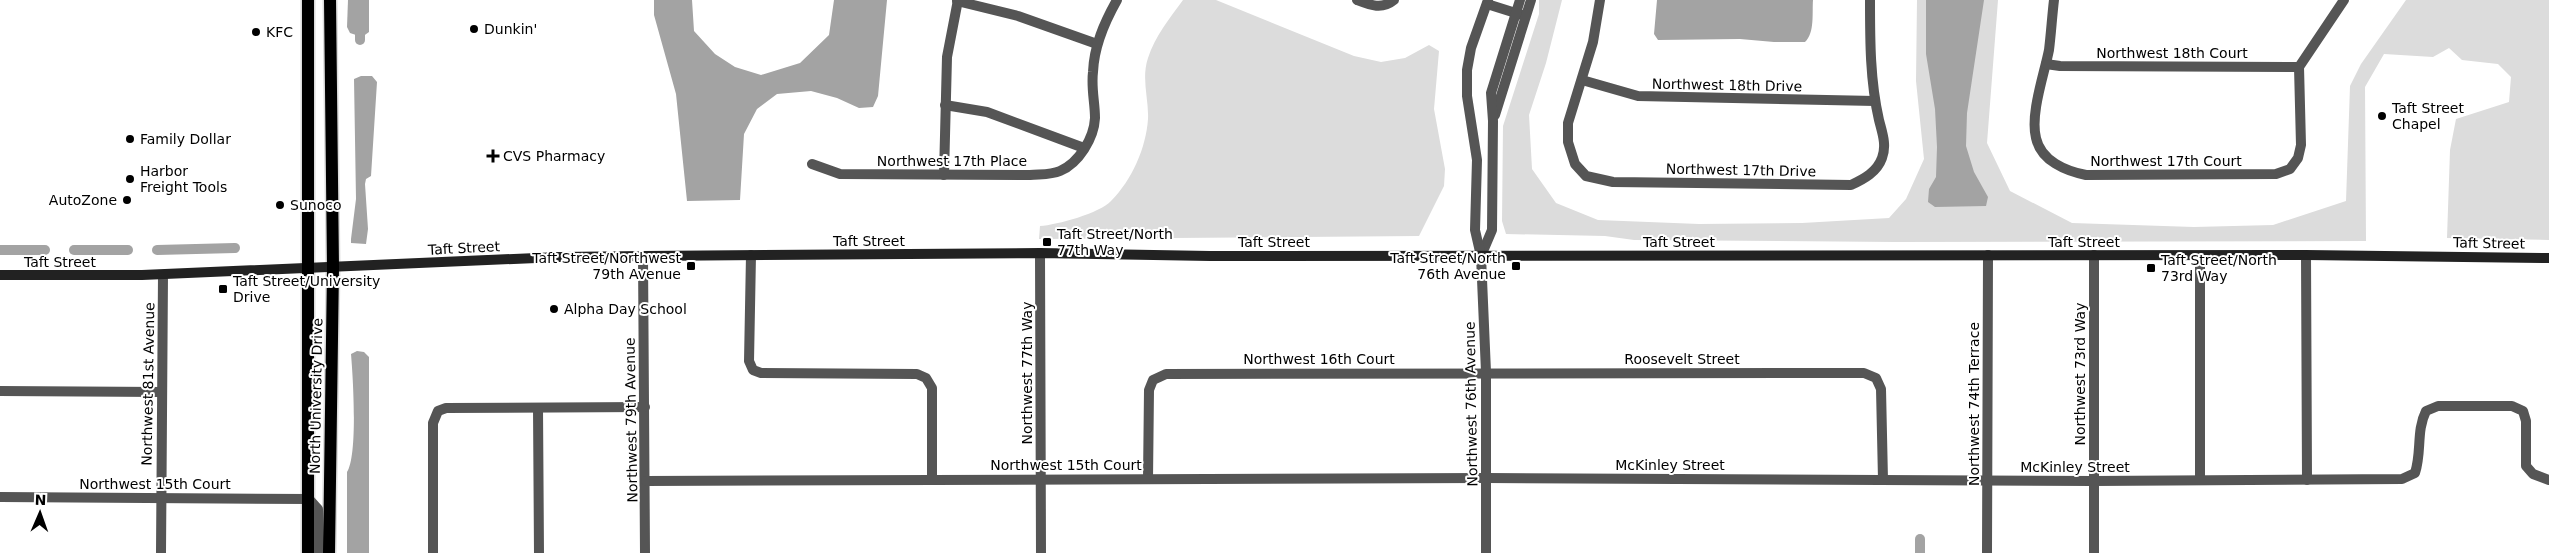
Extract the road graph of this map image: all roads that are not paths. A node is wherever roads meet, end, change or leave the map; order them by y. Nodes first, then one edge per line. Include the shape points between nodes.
1 (308, 0) edge
2 (330, 0) edge
3 (958, 0) edge
4 (1116, 0) edge
5 (1357, 0) edge
6 (1394, 0) edge
7 (1520, 0) edge
8 (1531, 0) edge
9 (1600, 0) edge
10 (1870, 0) edge
11 (2054, 0) edge
12 (2344, 0) edge
13 (1488, 2) edge
14 (1516, 13) junction
15 (1528, 16) junction
16 (1097, 44) junction
17 (2046, 64) junction
18 (2299, 67) junction
19 (1582, 80) junction
20 (1875, 101) junction
21 (945, 105) junction
22 (1493, 121) junction
23 (1084, 148) junction
24 (812, 164) dead end
25 (944, 175) junction
26 (1040, 253) junction
27 (751, 255) junction
28 (1988, 255) junction
29 (2094, 255) junction
30 (2306, 255) junction
31 (643, 256) junction
32 (1481, 256) junction
33 (2200, 256) junction
34 (2549, 258) edge
35 (309, 268) junction
36 (333, 268) junction
37 (0, 275) edge
38 (163, 275) junction
39 (1486, 372) junction
40 (0, 391) edge
41 (161, 392) junction
42 (645, 407) junction
43 (538, 408) junction
44 (932, 478) junction
45 (1486, 478) junction
46 (1148, 479) junction
47 (1041, 480) junction
48 (1883, 480) junction
49 (1987, 480) junction
50 (2200, 480) junction
51 (2307, 480) junction
52 (2549, 480) edge
53 (646, 481) junction
54 (2094, 481) junction
55 (0, 497) edge
56 (161, 498) junction
57 (309, 499) junction
58 (161, 553) edge
59 (308, 553) edge
60 (319, 553) edge
61 (329, 553) edge
62 (433, 553) edge
63 (539, 553) edge
64 (645, 553) edge
65 (1041, 553) edge
66 (1486, 553) edge
67 (1987, 553) edge
68 (2094, 553) edge

1 - 35 main road, North University Drive
2 - 36 main road, North University Drive
3 - 16 street via 1025,18
3 - 21 street via 947,57
4 - 16 street, Northwest 17th Place
5 - 6 street via 1377,7
7 - 14 street, Northwest 76th Avenue
8 - 15 street, Northwest 76th Avenue
9 - 19 street
10 - 20 street
11 - 17 street
12 - 18 street
13 - 14 street
13 - 32 street, Northwest 76th Avenue via 1467,70 1467,96 1477,160 1475,230
14 - 15 street
14 - 22 street, Northwest 76th Avenue via 1491,93
15 - 22 street, Northwest 76th Avenue
16 - 23 street, Northwest 17th Place via 1093,72 1094,125
17 - 18 street, Northwest 18th Court
17 - 18 street, Northwest 17th Court via 2035,118 2036,139 2046,157 2066,171 2086,175 2276,174 2290,170 2301,145
19 - 20 street, Northwest 18th Drive via 1638,96
19 - 20 street, Northwest 17th Drive via 1568,123 1568,142 1575,164 1586,176 1613,182 1851,184 1875,171 1882,158 1884,139
21 - 23 street via 987,112
21 - 25 street
22 - 32 street, Northwest 76th Avenue via 1492,230
23 - 25 street, Northwest 17th Place via 1070,166 1051,173
24 - 25 street, Northwest 17th Place via 840,174
26 - 27 street, Taft Street
26 - 32 street, Taft Street
26 - 47 street, Northwest 77th Way
27 - 31 street, Taft Street
27 - 44 street via 750,361 753,370 761,373 917,374 926,378 932,388
28 - 29 street, Taft Street
28 - 32 street, Taft Street
28 - 49 street, Northwest 74th Terrace
29 - 33 street, Taft Street
29 - 54 street, Northwest 73rd Way
30 - 33 street, Taft Street
30 - 34 street, Taft Street
30 - 51 street
31 - 36 street, Taft Street
31 - 42 street, Northwest 79th Avenue
32 - 39 street, Northwest 76th Avenue
33 - 50 street
35 - 36 street, Taft Street
35 - 38 street, Taft Street
35 - 57 main road, North University Drive
36 - 61 main road, North University Drive
37 - 38 street, Taft Street
38 - 41 street, Northwest 81st Avenue
39 - 45 street, Northwest 76th Avenue
39 - 46 street, Northwest 16th Court via 1166,374 1153,380 1149,390
39 - 48 street, Roosevelt Street via 1864,373 1876,378 1881,390
40 - 41 street
41 - 56 street, Northwest 81st Avenue
42 - 43 street
42 - 53 street, Northwest 79th Avenue
43 - 62 street via 446,408 438,411 433,423
43 - 63 street
44 - 47 street, Northwest 15th Court
44 - 53 street, Northwest 15th Court
45 - 46 street, Northwest 15th Court
45 - 48 street, McKinley Street
45 - 66 street, Northwest 76th Avenue
46 - 47 street, Northwest 15th Court
47 - 65 street, Northwest 77th Way
48 - 49 street, McKinley Street
49 - 54 street, McKinley Street
49 - 67 street, Northwest 74th Terrace
50 - 51 street, McKinley Street
50 - 54 street, McKinley Street
51 - 52 street, McKinley Street via 2402,479 2415,473 2420,460 2420,424 2426,411 2438,406 2512,406 2524,411 2526,466 2533,474
53 - 64 street, Northwest 79th Avenue
54 - 68 street, Northwest 73rd Way
55 - 56 street, Northwest 15th Court
56 - 57 street, Northwest 15th Court
56 - 58 street, Northwest 81st Avenue
57 - 59 main road, North University Drive
57 - 60 street, North University Drive via 318,508

